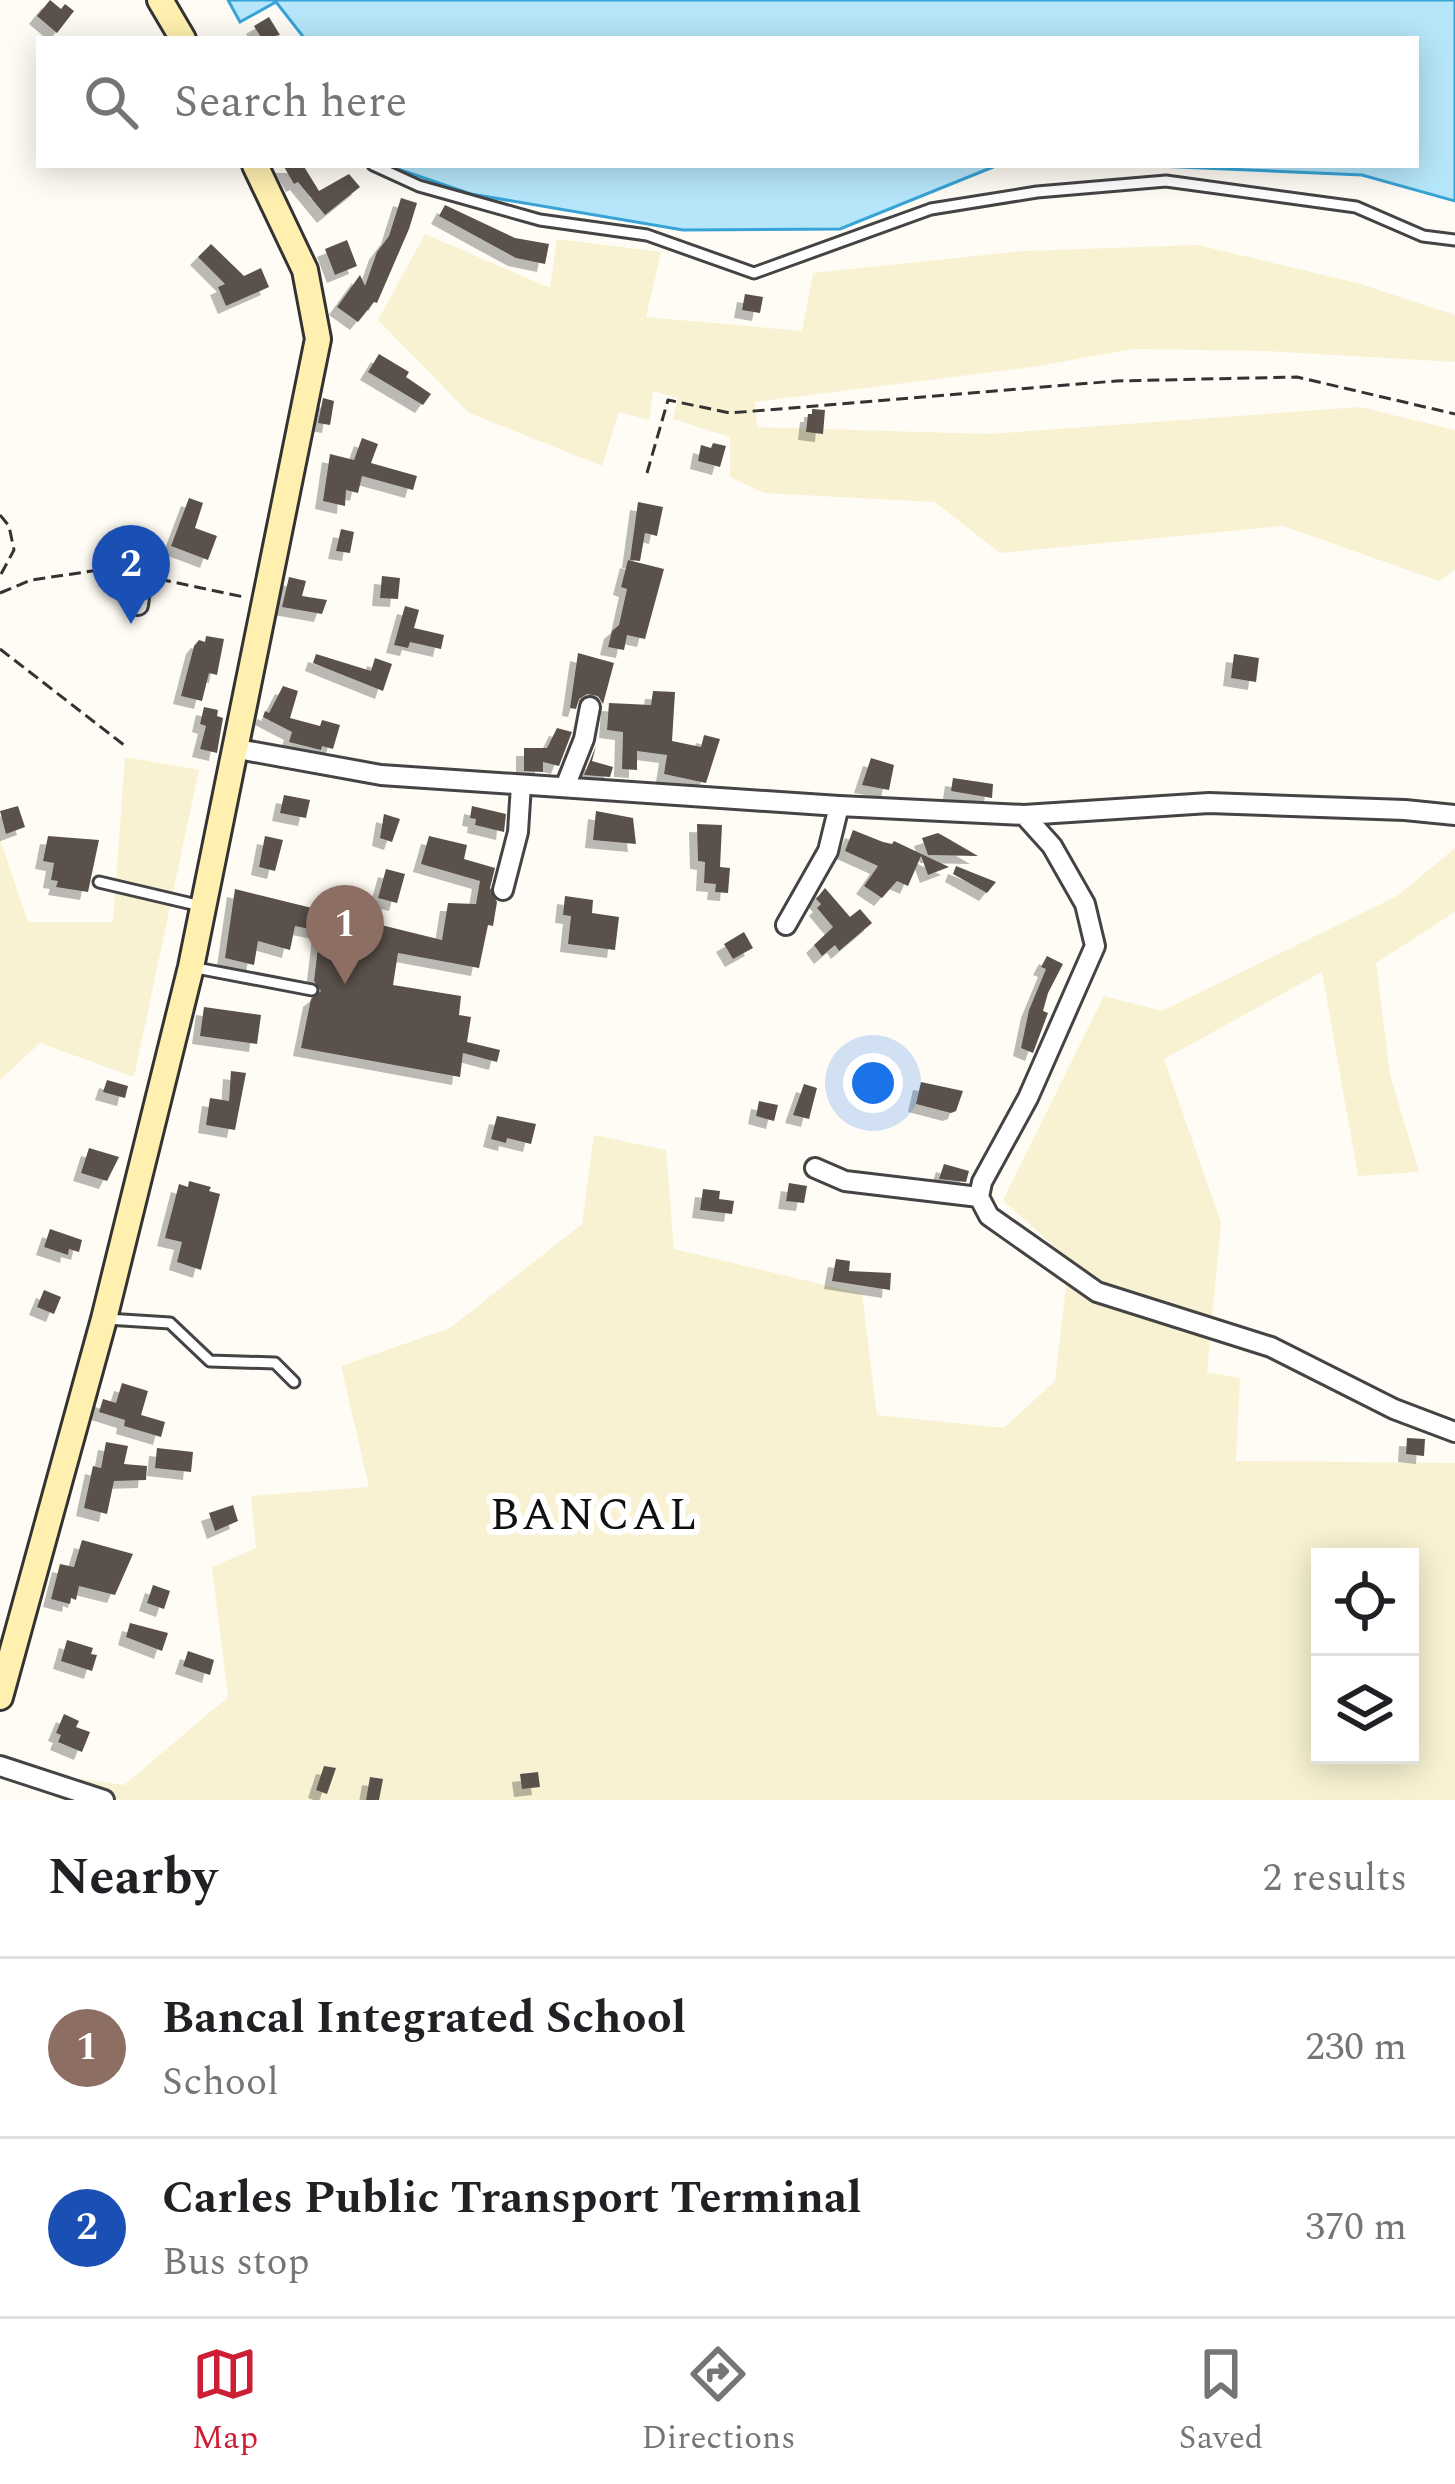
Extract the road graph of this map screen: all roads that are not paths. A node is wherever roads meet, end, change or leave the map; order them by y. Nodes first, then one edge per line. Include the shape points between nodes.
1 (160, 0) edge
2 (181, 36) edge
3 (261, 168) edge
4 (380, 168) edge
5 (1455, 240) edge
6 (142, 575) dead end
7 (138, 605) dead end
8 (590, 707) dead end
9 (238, 749) junction
10 (521, 785) junction
11 (565, 788) junction
12 (838, 806) junction
13 (1024, 814) junction
14 (1455, 815) edge
15 (99, 882) dead end
16 (503, 890) dead end
17 (201, 906) junction
18 (786, 925) dead end
19 (191, 968) junction
20 (312, 990) dead end
21 (815, 1168) dead end
22 (979, 1196) junction
23 (104, 1319) junction
24 (294, 1382) dead end
25 (1455, 1432) edge
26 (0, 1697) edge
27 (0, 1766) edge
28 (104, 1800) edge

1 - 2 main road
3 - 9 main road via 305,270 319,339
4 - 5 lane via 540,220 647,235 754,273 931,209 1166,181 1356,206 1423,236
6 - 7 street
8 - 11 street
9 - 10 street via 381,775
9 - 17 main road
10 - 11 street
10 - 16 street
11 - 12 street
12 - 13 street
12 - 18 street via 828,851
13 - 14 street via 1209,803
13 - 22 street via 1085,904 1095,946
15 - 17 lane
17 - 19 main road
19 - 20 lane
19 - 23 main road
21 - 22 street via 845,1181
22 - 25 street via 989,1216 1097,1292 1271,1347
23 - 24 lane via 170,1323 210,1361 275,1363
23 - 26 main road
27 - 28 street

